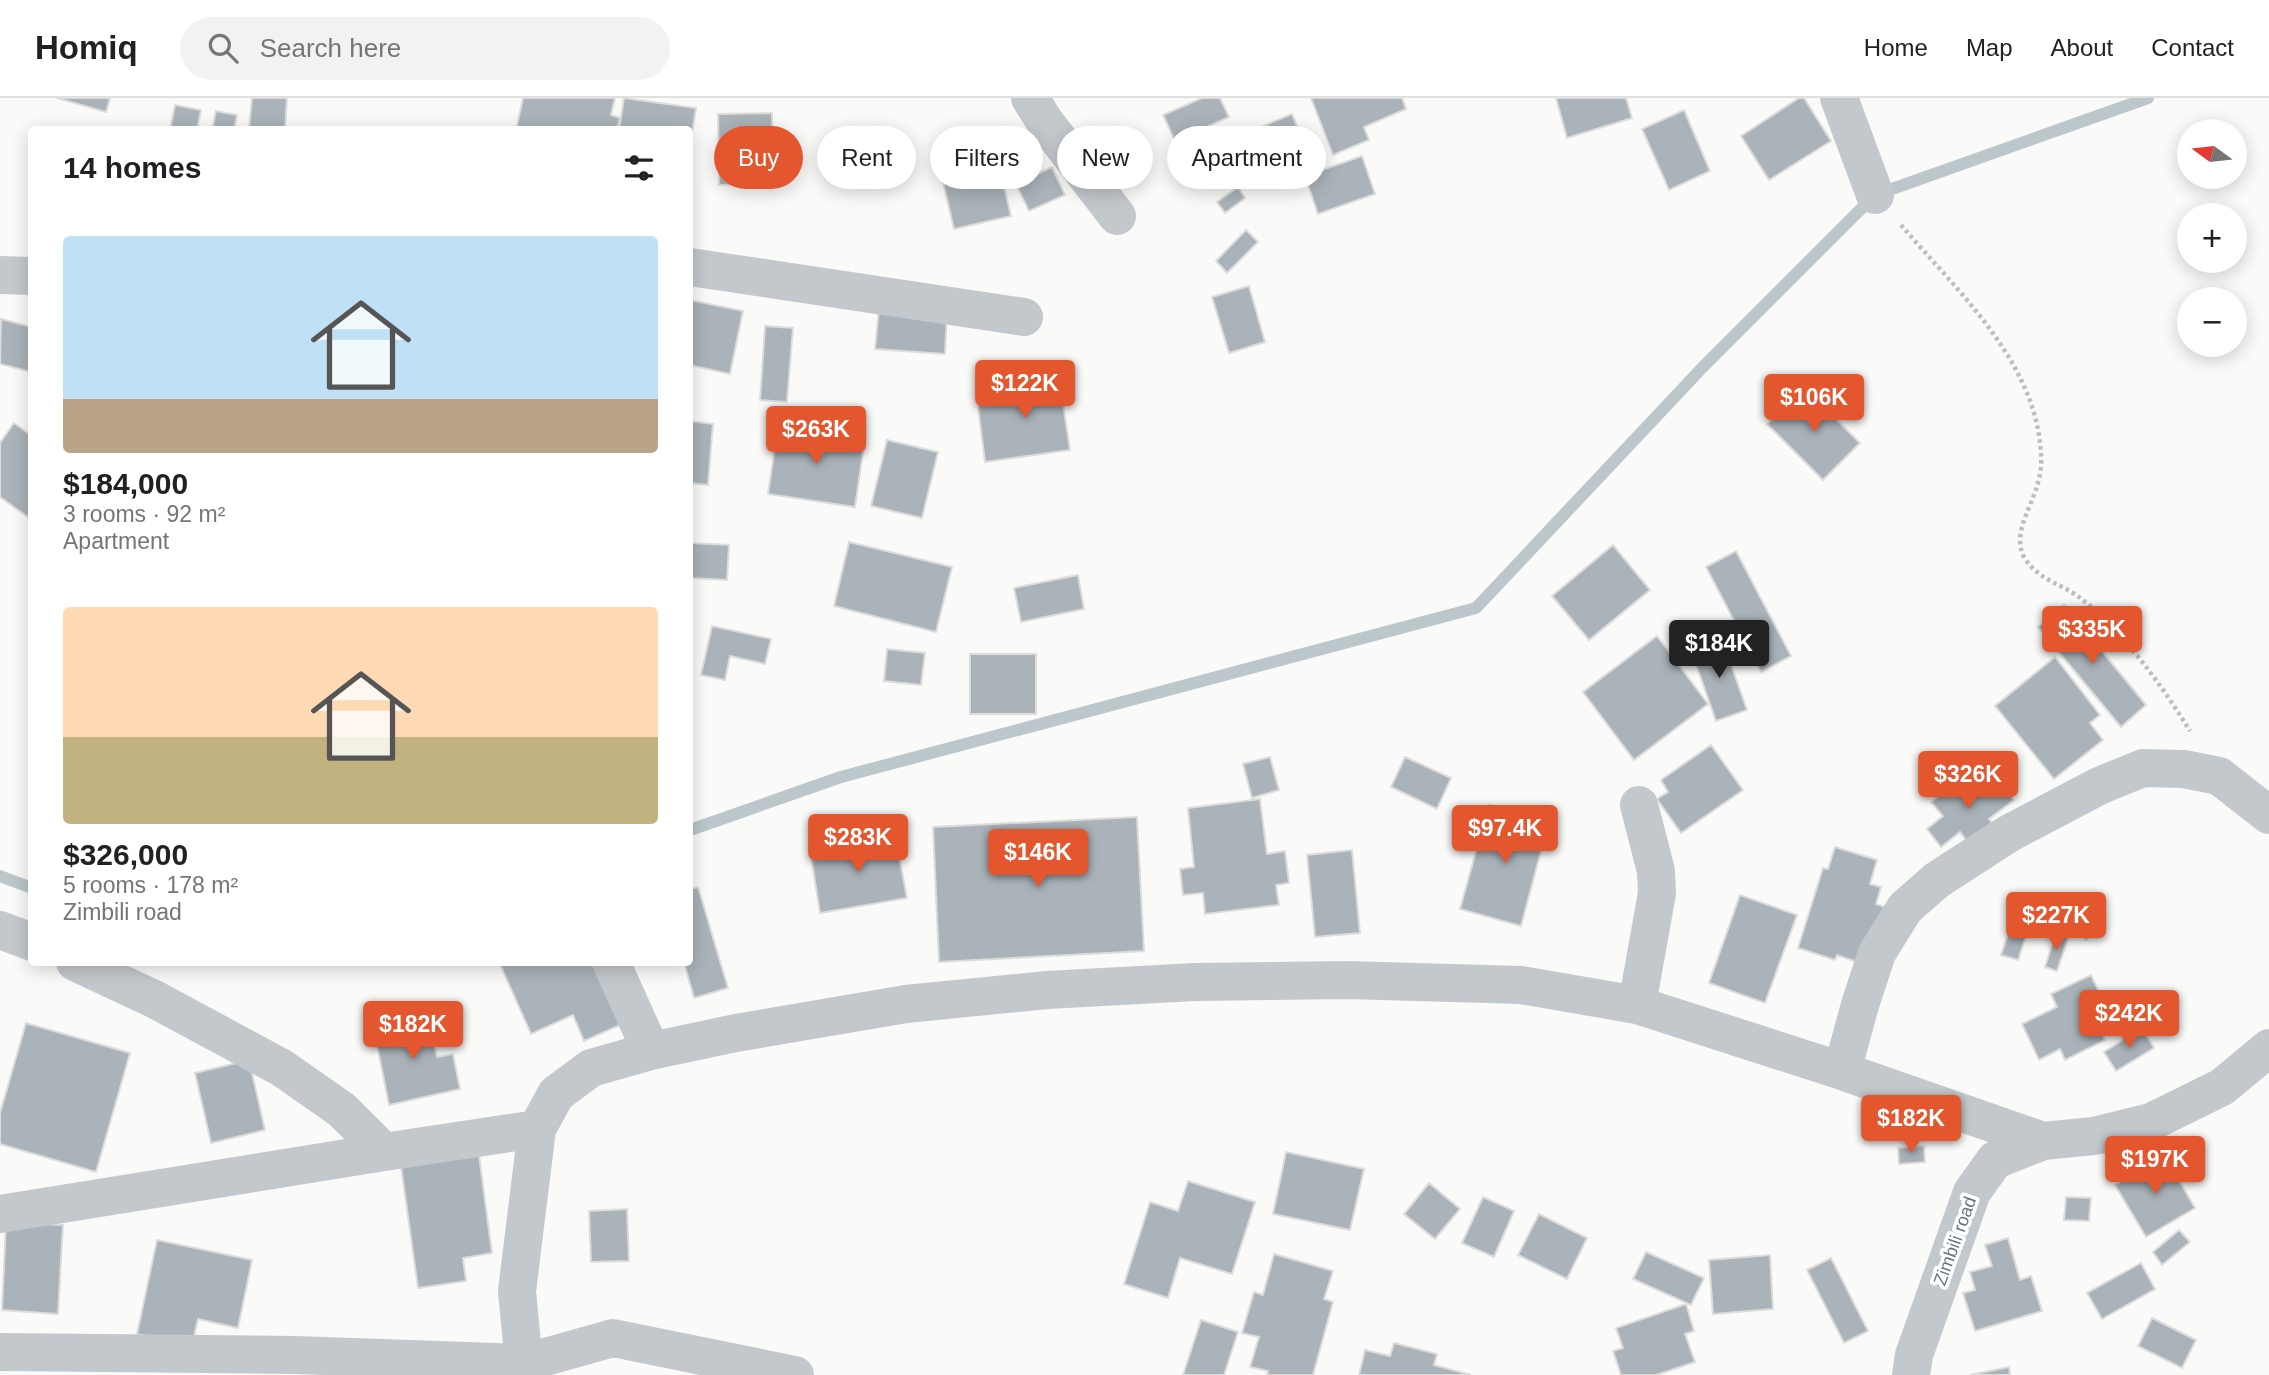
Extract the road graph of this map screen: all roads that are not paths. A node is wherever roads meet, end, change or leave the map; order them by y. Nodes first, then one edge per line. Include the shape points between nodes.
1 (1030, 98) edge
2 (1839, 98) edge
3 (1875, 195) road end
4 (1117, 216) dead end
5 (693, 267) edge
6 (0, 275) edge
7 (28, 276) edge
8 (1024, 317) dead end
9 (1639, 806) dead end
10 (2269, 815) edge
11 (0, 930) edge
12 (28, 940) edge
13 (84, 966) edge
14 (613, 966) edge
15 (1637, 1005) junction
16 (2269, 1048) edge
17 (651, 1051) junction
18 (1842, 1071) junction
19 (537, 1129) junction
20 (2043, 1141) junction
21 (384, 1152) junction
22 (0, 1214) edge
23 (0, 1352) edge
24 (297, 1365) edge
25 (525, 1369) edge
26 (795, 1375) edge
27 (1911, 1375) edge

1 - 4 street
2 - 3 street
5 - 8 street
6 - 7 street
9 - 15 street via 1657,893
10 - 18 street via 2219,776 2143,768 2008,834 1937,880 1905,908 1877,953
11 - 12 street
13 - 21 street via 282,1068 342,1110
14 - 17 street
15 - 17 street via 1521,985 1195,982 906,1004
15 - 18 street
16 - 20 street, Zimbili road via 2222,1087 2151,1122 2094,1136
17 - 19 street via 591,1068 556,1094
18 - 20 street
19 - 21 street
19 - 25 street via 517,1292
20 - 27 street, Zimbili road via 1995,1160 1972,1192
21 - 22 street
23 - 24 street
24 - 25 street
25 - 26 street via 613,1338

